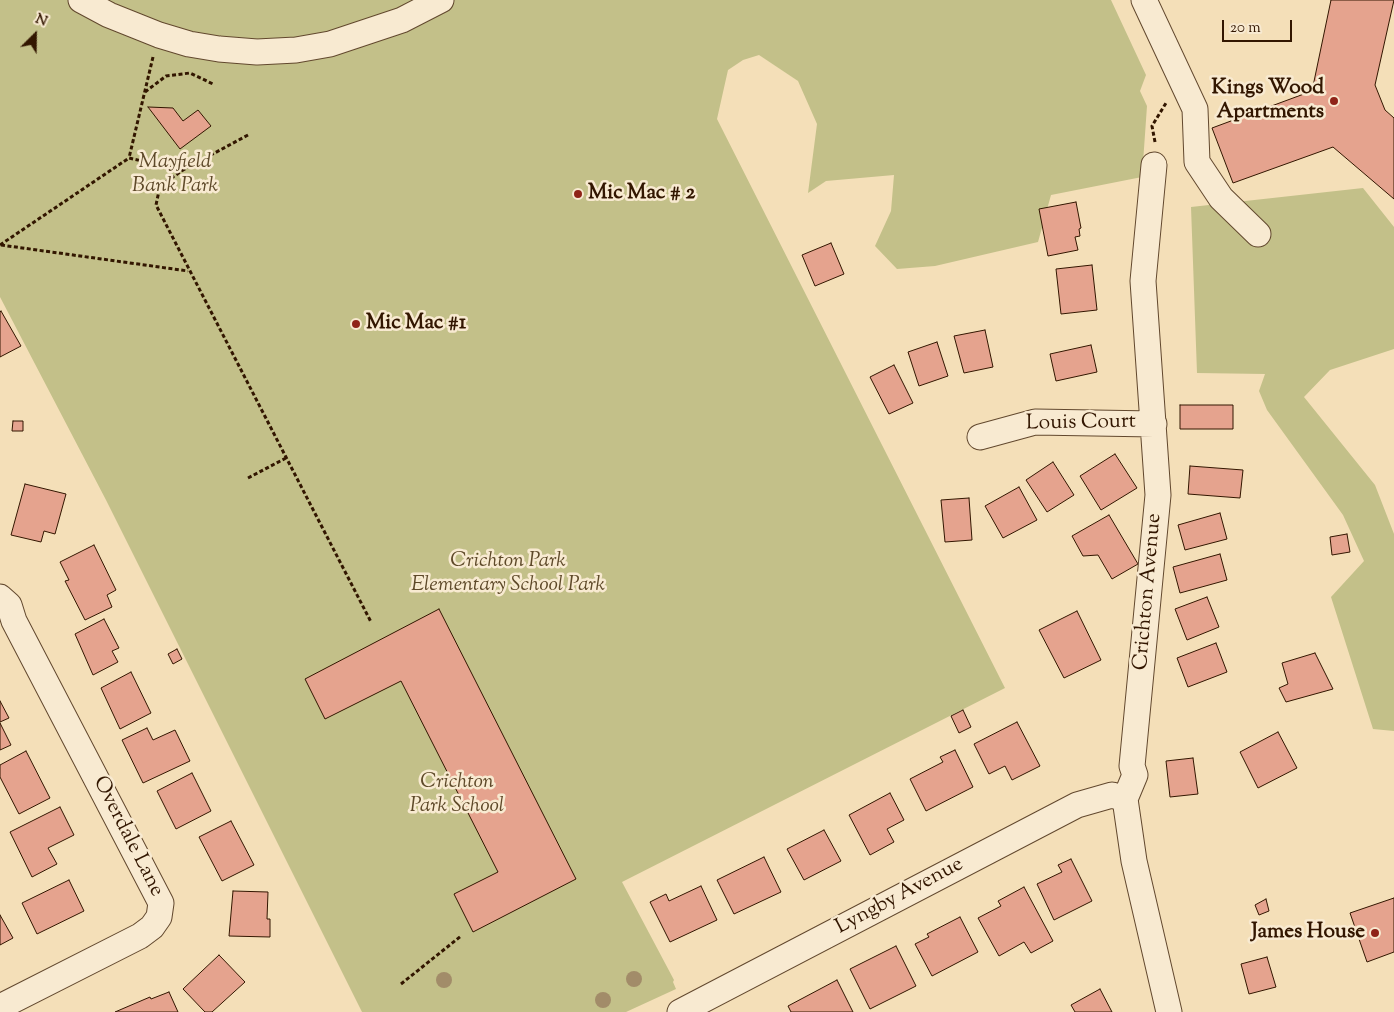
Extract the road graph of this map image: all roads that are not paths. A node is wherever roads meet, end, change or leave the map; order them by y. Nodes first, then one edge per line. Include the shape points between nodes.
1 (81, 0) edge
2 (441, 0) edge
3 (1144, 0) edge
4 (1154, 165) road end
5 (1258, 234) dead end
6 (1154, 424) junction
7 (980, 437) dead end
8 (0, 598) edge
9 (1124, 799) junction
10 (0, 1007) edge
11 (680, 1012) edge
12 (1169, 1012) edge

1 - 2 street via 159,35 219,49 257,52 330,44 402,20
3 - 5 street via 1195,109 1197,162 1221,198
4 - 6 street, Crichton Avenue via 1143,281
6 - 7 street, Louis Court via 1035,422
6 - 9 street, Crichton Avenue via 1158,496 1132,766 1135,775
8 - 10 street, Overdale Lane via 9,605 14,621 162,903 159,917 140,936
9 - 11 street, Lyngby Avenue via 1112,795 1076,805
9 - 12 street via 1134,861

